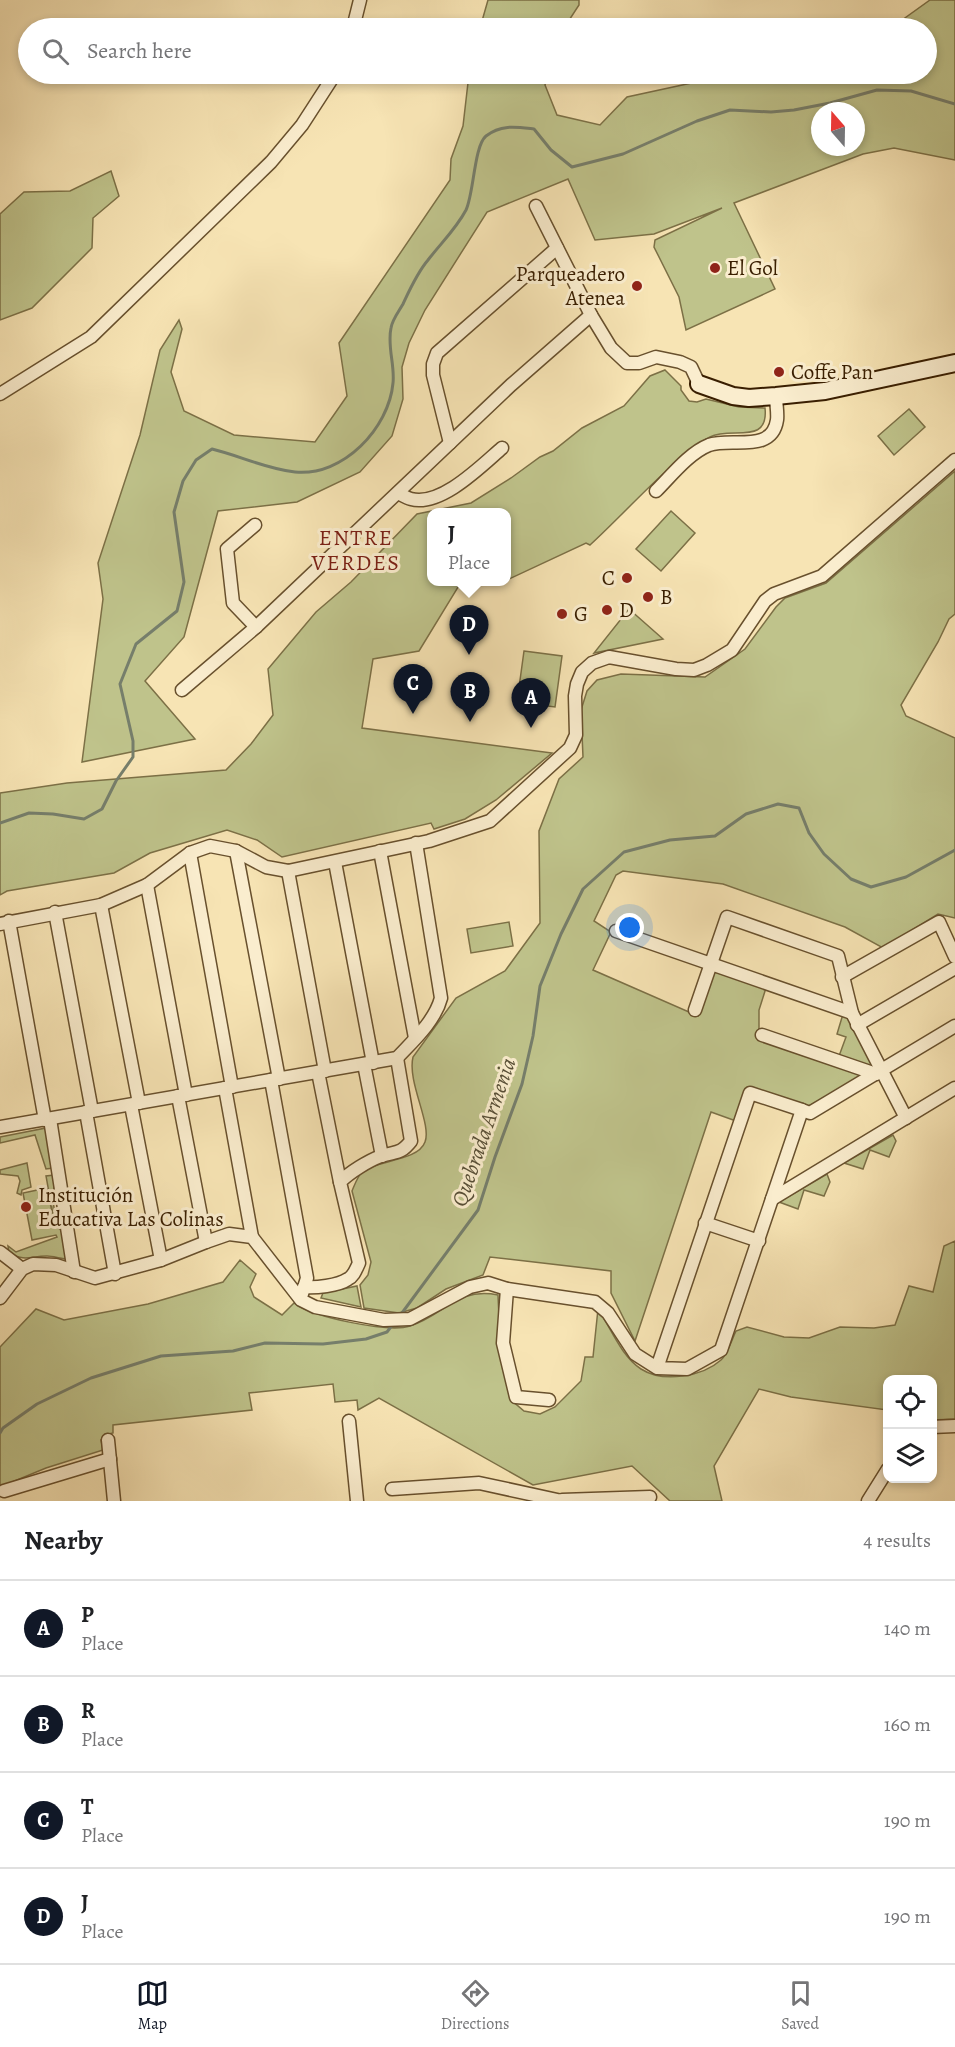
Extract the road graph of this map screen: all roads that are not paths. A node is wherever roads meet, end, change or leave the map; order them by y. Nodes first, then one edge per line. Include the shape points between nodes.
1 (360, 0) edge
2 (355, 18) edge
3 (329, 84) edge
4 (536, 206) dead end
5 (557, 248) junction
6 (591, 315) junction
7 (955, 363) edge
8 (699, 384) joint
9 (0, 394) edge
10 (776, 396) junction
11 (450, 444) junction
12 (502, 448) dead end
13 (955, 460) edge
14 (656, 491) dead end
15 (398, 493) junction
16 (255, 525) dead end
17 (256, 627) junction
18 (182, 690) dead end
19 (416, 843) junction
20 (236, 851) junction
21 (380, 851) junction
22 (190, 853) junction
23 (335, 862) junction
24 (288, 870) junction
25 (147, 885) junction
26 (102, 905) junction
27 (55, 912) junction
28 (4, 923) edge
29 (616, 932) dead end
30 (955, 957) edge
31 (711, 965) junction
32 (955, 968) edge
33 (842, 977) junction
34 (695, 1010) dead end
35 (852, 1013) junction
36 (857, 1025) junction
37 (955, 1026) edge
38 (762, 1035) dead end
39 (415, 1038) junction
40 (397, 1058) junction
41 (368, 1063) junction
42 (322, 1072) junction
43 (879, 1073) junction
44 (275, 1080) junction
45 (228, 1088) junction
46 (955, 1088) edge
47 (182, 1096) junction
48 (135, 1104) junction
49 (802, 1110) junction
50 (89, 1112) junction
51 (906, 1118) junction
52 (47, 1119) junction
53 (0, 1127) edge
54 (381, 1156) junction
55 (340, 1182) junction
56 (772, 1199) junction
57 (705, 1223) junction
58 (252, 1237) junction
59 (759, 1241) junction
60 (206, 1242) junction
61 (0, 1252) edge
62 (161, 1260) junction
63 (22, 1269) junction
64 (74, 1272) junction
65 (115, 1274) junction
66 (304, 1287) junction
67 (507, 1289) junction
68 (0, 1298) edge
69 (301, 1300) junction
70 (657, 1368) junction
71 (549, 1400) dead end
72 (349, 1421) dead end
73 (955, 1426) edge
74 (937, 1427) edge
75 (108, 1440) dead end
76 (110, 1460) junction
77 (883, 1477) edge
78 (392, 1489) dead end
79 (4, 1491) dead end
80 (650, 1497) dead end
81 (562, 1500) edge
82 (114, 1501) edge
83 (357, 1501) edge
84 (868, 1501) edge

1 - 2 street
3 - 9 street via 271,162 91,337
4 - 5 street
5 - 6 street
5 - 11 street via 437,353 433,375
6 - 8 street via 610,348 627,363 656,357 680,362 691,367
6 - 11 street
7 - 10 street via 825,391
8 - 10 street via 733,396
10 - 14 street via 777,419 764,440 707,446
11 - 15 street
12 - 15 street via 457,486 435,497 410,499
13 - 19 street via 822,576 774,594 732,650 707,665 694,670 676,669 609,657 592,663 577,684 576,735 570,748 490,821
15 - 17 street
16 - 17 street via 227,549 233,603
17 - 18 street
19 - 21 street
19 - 39 street via 441,998 439,1008
20 - 22 street via 210,846
20 - 24 street via 266,867
20 - 44 street
21 - 23 street
21 - 39 street
22 - 25 street
22 - 45 street
23 - 24 street
23 - 41 street
24 - 42 street
25 - 26 street
25 - 47 street
26 - 27 street
26 - 48 street
27 - 28 street
27 - 50 street
28 - 52 street
29 - 31 street
30 - 33 street via 939,922
31 - 33 street via 727,917 838,956
31 - 34 street
31 - 35 street
32 - 36 street
33 - 35 street
35 - 36 street
36 - 43 street
37 - 43 street
38 - 43 street
39 - 40 street
40 - 41 street
40 - 54 street via 411,1141 397,1154
41 - 42 street
41 - 54 street
42 - 44 street
42 - 55 street
43 - 49 street via 810,1113
43 - 51 street
44 - 45 street
44 - 66 street via 307,1278
45 - 47 street
45 - 58 street
46 - 51 street
47 - 48 street
47 - 60 street
48 - 50 street
48 - 62 street
49 - 56 street
49 - 57 street via 750,1093
50 - 52 street
50 - 65 street
51 - 56 street
52 - 53 street
52 - 64 street
54 - 55 street
55 - 66 street via 358,1263 355,1272 348,1280
56 - 59 street
57 - 59 street
57 - 70 street
58 - 60 street via 229,1234
58 - 69 street
59 - 70 street via 721,1350 687,1369
60 - 62 street
61 - 63 street
62 - 65 street
63 - 64 street via 33,1264 56,1265
63 - 68 street
64 - 65 street via 95,1278
66 - 69 street
67 - 69 street via 488,1283 470,1287 410,1319 384,1320 315,1307
67 - 70 street via 595,1302 608,1313 634,1354
67 - 71 street via 503,1343 516,1397
72 - 83 street
73 - 74 street
75 - 76 street
76 - 79 street
76 - 82 street
77 - 84 street
78 - 81 street via 479,1483
80 - 81 street

